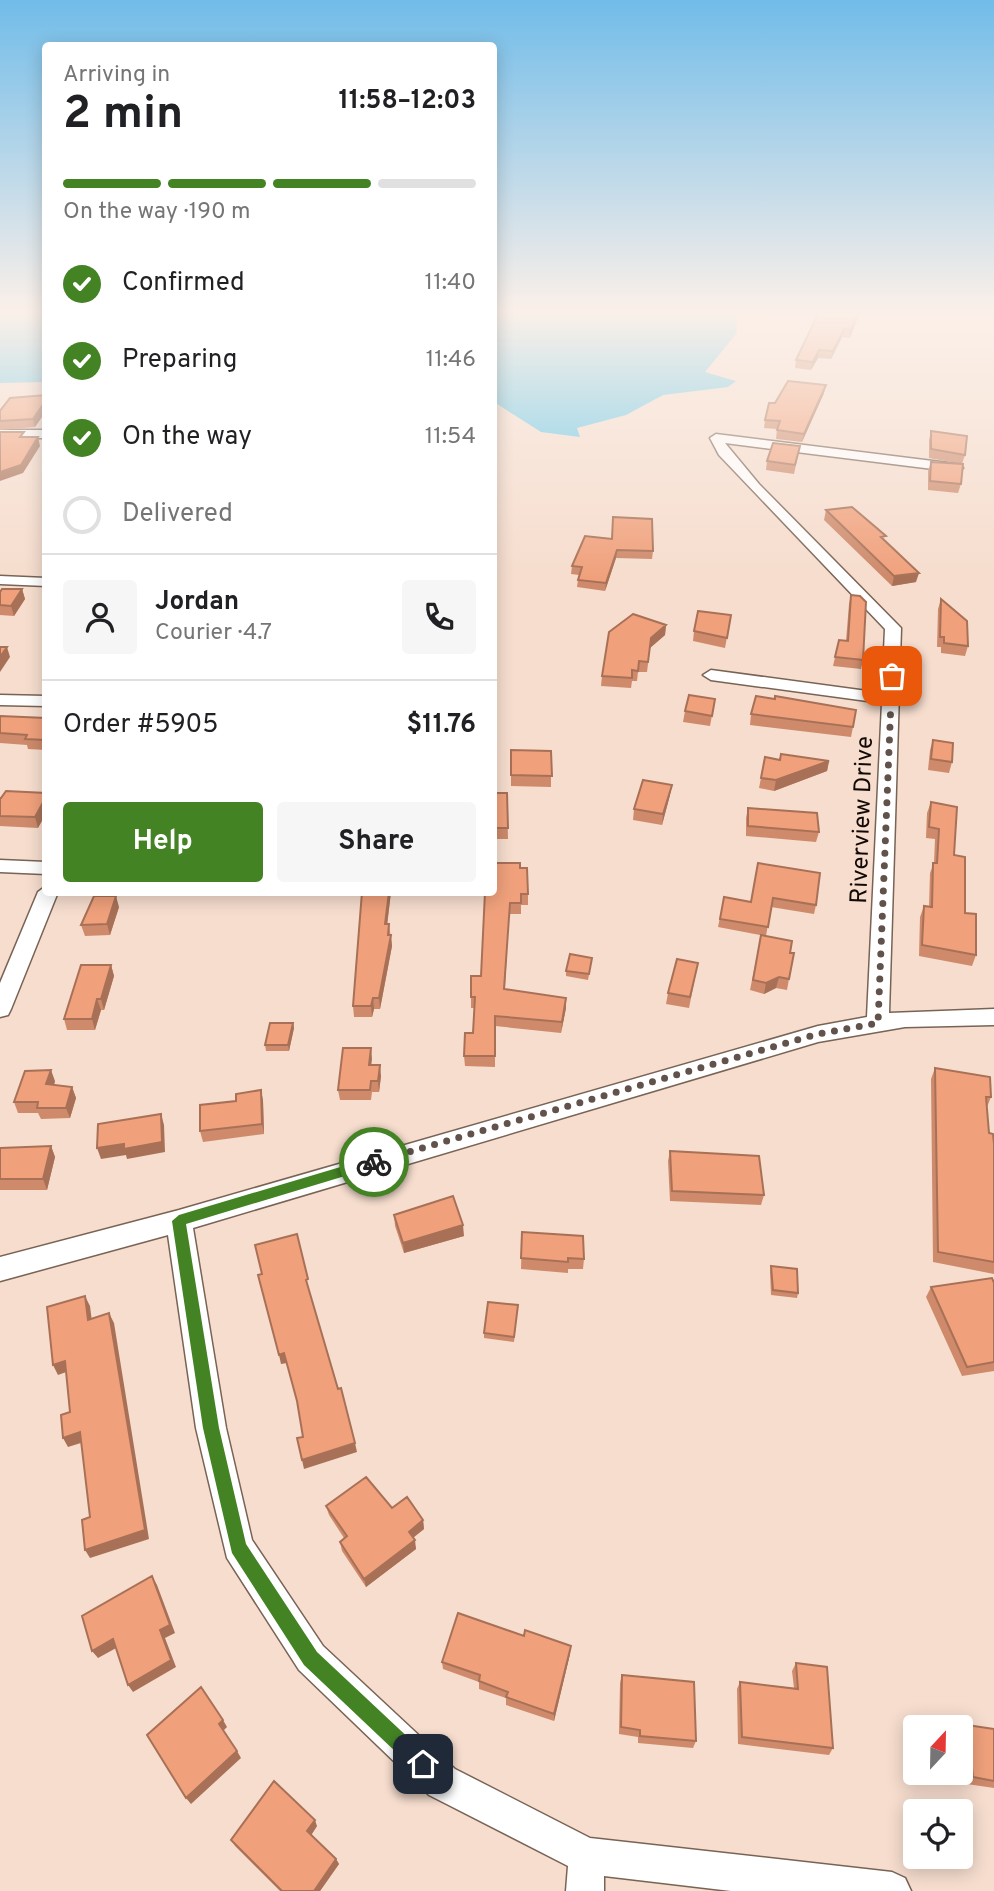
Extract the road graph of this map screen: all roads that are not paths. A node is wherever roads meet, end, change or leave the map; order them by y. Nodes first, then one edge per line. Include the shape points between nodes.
1 (0, 434) edge
2 (42, 434) edge
3 (958, 468) edge
4 (0, 580) edge
5 (42, 582) edge
6 (711, 675) dead end
7 (892, 699) junction
8 (0, 700) edge
9 (42, 701) edge
10 (0, 866) edge
11 (42, 868) edge
12 (46, 896) edge
13 (0, 1009) edge
14 (994, 1017) edge
15 (878, 1023) junction
16 (179, 1221) junction
17 (0, 1269) edge
18 (586, 1873) edge
19 (892, 1891) edge

1 - 2 street
3 - 7 street, Riverview Drive via 716,438 754,487 893,628
4 - 5 street
6 - 7 street
7 - 15 street, Riverview Drive
8 - 9 street
10 - 11 street
12 - 13 street
14 - 15 street
15 - 16 street via 818,1034 608,1093
16 - 17 street
16 - 18 street via 211,1428 238,1547 311,1658 442,1782
18 - 19 street

